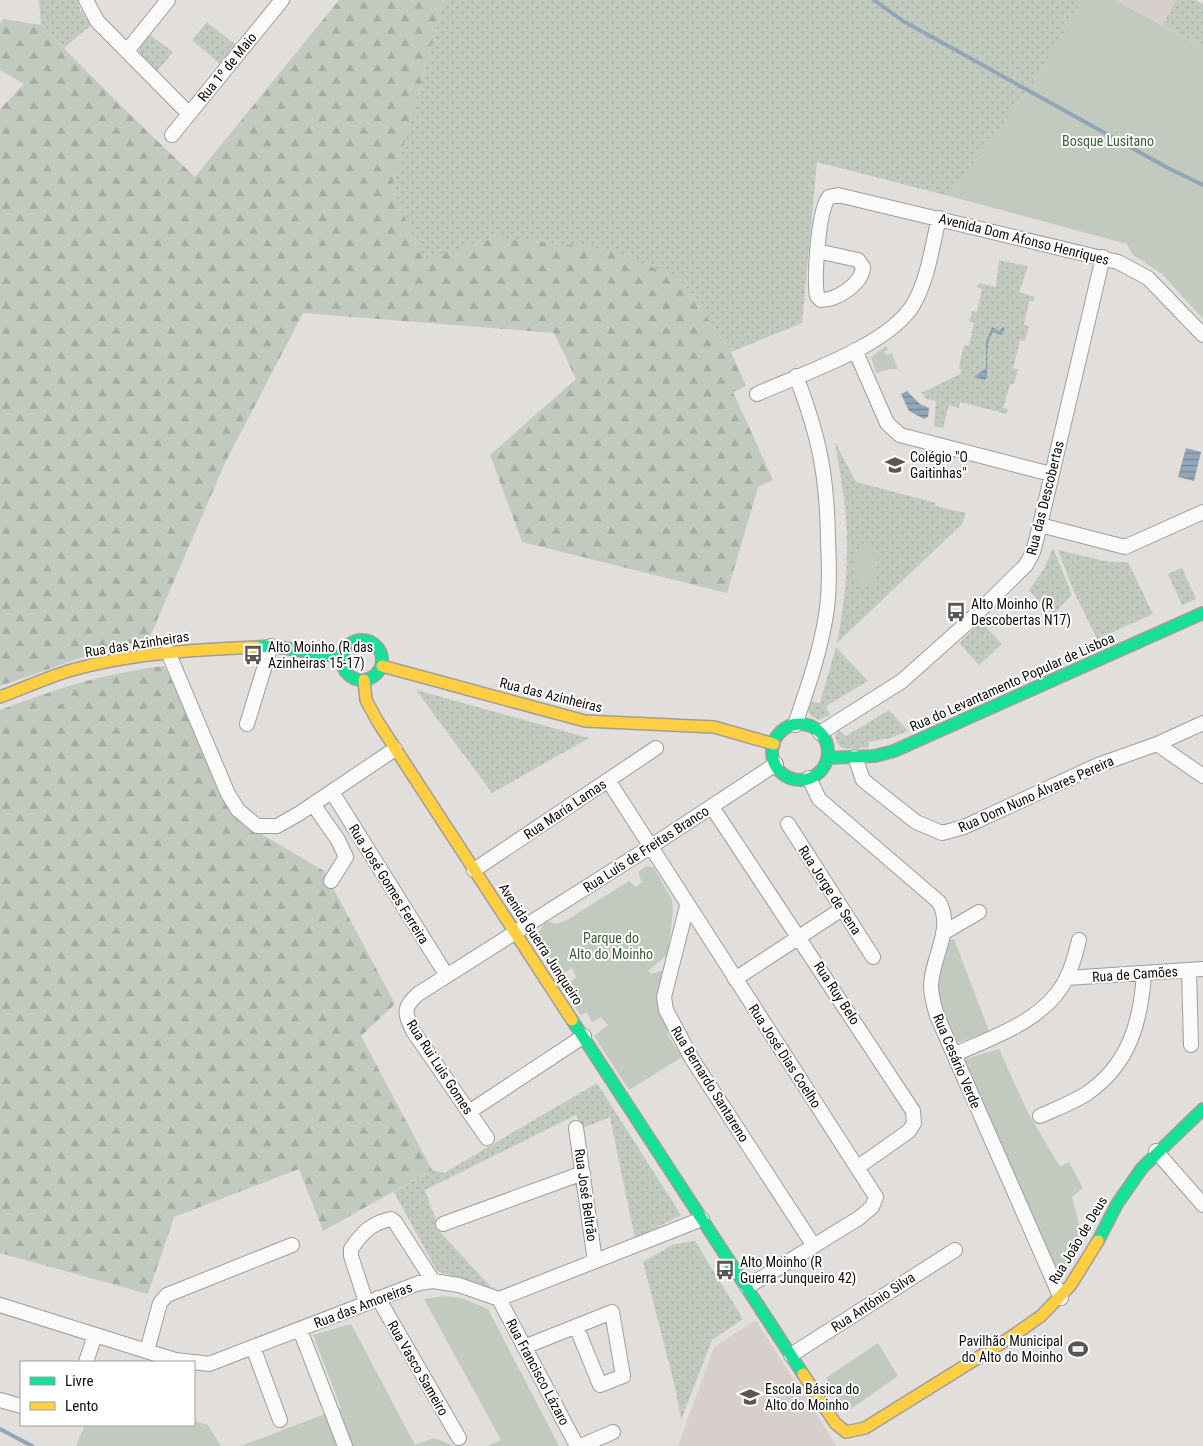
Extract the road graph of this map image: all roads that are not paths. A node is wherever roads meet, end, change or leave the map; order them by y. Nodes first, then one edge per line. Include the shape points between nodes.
1 (86, 0) edge
2 (168, 0) edge
3 (282, 0) edge
4 (127, 51) junction
5 (189, 114) junction
6 (172, 135) dead end
7 (939, 218) junction
8 (817, 250) dead end
9 (1104, 258) junction
10 (1203, 335) edge
11 (856, 350) junction
12 (796, 376) junction
13 (756, 394) dead end
14 (1052, 474) junction
15 (1203, 512) edge
16 (1040, 525) junction
17 (1203, 613) edge
18 (271, 646) junction
19 (168, 652) junction
20 (342, 657) junction
21 (382, 666) junction
22 (364, 680) junction
23 (0, 697) edge
24 (1203, 722) edge
25 (246, 724) dead end
26 (795, 725) junction
27 (820, 733) junction
28 (774, 744) junction
29 (1157, 744) junction
30 (656, 748) dead end
31 (394, 749) junction
32 (828, 758) junction
33 (856, 758) junction
34 (776, 764) junction
35 (1203, 776) edge
36 (809, 778) junction
37 (608, 780) junction
38 (332, 792) junction
39 (313, 804) junction
40 (712, 807) junction
41 (788, 824) dead end
42 (650, 847) junction
43 (474, 870) junction
44 (332, 881) dead end
45 (687, 906) junction
46 (842, 909) junction
47 (979, 912) dead end
48 (516, 932) junction
49 (943, 933) junction
50 (800, 937) junction
51 (1080, 940) dead end
52 (873, 957) dead end
53 (1196, 970) edge
54 (1144, 973) junction
55 (447, 976) junction
56 (1067, 978) junction
57 (735, 979) junction
58 (584, 1036) junction
59 (1191, 1045) dead end
60 (955, 1054) junction
61 (1203, 1109) edge
62 (469, 1112) junction
63 (1040, 1116) dead end
64 (576, 1128) dead end
65 (487, 1138) dead end
66 (1156, 1151) junction
67 (858, 1167) junction
68 (582, 1173) junction
69 (1203, 1205) edge
70 (702, 1220) junction
71 (443, 1224) dead end
72 (292, 1245) dead end
73 (814, 1246) junction
74 (955, 1250) dead end
75 (595, 1261) junction
76 (433, 1281) junction
77 (747, 1287) junction
78 (1061, 1298) junction
79 (499, 1299) junction
80 (372, 1300) junction
81 (0, 1306) edge
82 (576, 1326) junction
83 (300, 1330) junction
84 (95, 1335) junction
85 (524, 1347) junction
86 (253, 1348) junction
87 (147, 1351) junction
88 (791, 1355) junction
89 (86, 1361) edge
90 (184, 1361) edge
91 (195, 1362) edge
92 (0, 1400) edge
93 (20, 1406) edge
94 (280, 1420) dead end
95 (613, 1432) dead end
96 (459, 1438) dead end
97 (345, 1446) edge
98 (577, 1446) edge
99 (581, 1446) edge

1 - 4 street via 97,22
2 - 4 street
3 - 5 street, Rua 1º de Maio
4 - 5 street
5 - 6 street, Rua 1º de Maio
7 - 8 street, Avenida Dom Afonso Henriques via 838,194 829,196 824,205
7 - 9 street, Avenida Dom Afonso Henriques
7 - 11 street via 923,282 913,305 891,330
9 - 10 street, Avenida Dom Afonso Henriques via 1133,268 1148,278
9 - 14 street, Rua das Descobertas
11 - 12 street
11 - 14 street via 887,423 900,435
12 - 13 street
12 - 26 street via 823,460 829,571 820,646
14 - 16 street, Rua das Descobertas
15 - 16 street via 1125,547
16 - 27 street, Rua das Descobertas via 1028,562 987,604 908,677
17 - 33 street, Rua do Levantamento Popular de Lisboa via 894,751
18 - 19 street, Rua das Azinheiras
18 - 20 street, Rua das Azinheiras
18 - 25 street
19 - 23 street, Rua das Azinheiras via 71,670
19 - 39 street via 224,786 238,810 257,826 265,827 277,826
20 - 21 street via 349,645 370,642 380,652
20 - 22 street via 345,671
21 - 22 street via 375,676
21 - 28 street, Rua das Azinheiras via 585,721 692,724
22 - 31 street, Avenida Guerra Junqueiro via 366,700
24 - 29 street, Rua Dom Nuno Álvares Pereira
26 - 27 street via 809,726
26 - 28 street via 784,729
27 - 32 street via 827,745
28 - 34 street
29 - 33 street, Rua Dom Nuno Álvares Pereira via 1098,765 964,827 942,833 916,822 863,780
29 - 35 street
30 - 37 street, Rua Maria Lamas
31 - 38 street
31 - 43 street, Avenida Guerra Junqueiro
32 - 33 street, Rua do Levantamento Popular de Lisboa
32 - 36 street via 821,771
34 - 36 street via 790,778
34 - 40 street, Rua Luís de Freitas Branco
36 - 49 street, Rua Cesário Verde via 819,800 939,902 946,914
37 - 42 street, Rua José Dias Coelho
37 - 43 street, Rua Maria Lamas
38 - 39 street
38 - 55 street, Rua José Gomes Ferreira
39 - 44 street via 346,857
40 - 42 street, Rua Luís de Freitas Branco
40 - 50 street, Rua Ruy Belo
41 - 46 street, Rua Jorge de Sena
42 - 45 street, Rua José Dias Coelho
42 - 48 street, Rua Luís de Freitas Branco
43 - 48 street, Avenida Guerra Junqueiro
45 - 57 street, Rua José Dias Coelho
45 - 73 street, Rua Bernardo Santareno via 664,997 666,1010 692,1059
46 - 50 street
46 - 52 street, Rua Jorge de Sena
47 - 49 street
48 - 55 street, Rua Rui Luis Gomes
48 - 58 street, Avenida Guerra Junqueiro
49 - 60 street, Rua Cesário Verde via 931,985 937,1016
50 - 57 street
50 - 67 street, Rua Ruy Belo via 913,1111 914,1123 908,1131
51 - 56 street
53 - 54 street, Rua de Camões
53 - 59 street
54 - 56 street, Rua de Camões
54 - 63 street via 1136,1029 1123,1054 1086,1094
55 - 62 street, Rua Rui Luis Gomes via 407,1003 405,1014 413,1031
56 - 60 street via 1037,1013 1010,1030
57 - 67 street, Rua José Dias Coelho
58 - 62 street
58 - 70 street, Avenida Guerra Junqueiro
60 - 78 street, Rua Cesário Verde
61 - 66 street, Rua João de Deus
62 - 65 street, Rua Rui Luis Gomes
64 - 68 street, Rua José Beltrão
66 - 69 street
66 - 78 street, Rua João de Deus via 1126,1188
67 - 73 street, Rua José Dias Coelho via 876,1197 875,1202 859,1218
68 - 71 street
68 - 75 street, Rua José Beltrão
70 - 75 street
70 - 77 street, Rua João de Deus
72 - 87 street via 167,1295 160,1303
73 - 77 street, Rua José Dias Coelho
74 - 88 street, Rua António Silva
75 - 79 street
76 - 79 street, Rua das Amoreiras via 459,1285
76 - 80 street, Rua das Amoreiras
76 - 80 street, Rua Vasco Sameiro via 395,1222 391,1219 380,1222 368,1228 351,1249 351,1256
77 - 88 street, Rua João de Deus
78 - 88 street, Rua João de Deus via 1014,1335 859,1431 846,1432 835,1424
79 - 85 street, Rua Francisco Lázaro
80 - 83 street, Rua das Amoreiras
80 - 96 street, Rua Vasco Sameiro
81 - 84 street, Rua das Amoreiras
82 - 82 street via 612,1312 623,1376 600,1386
82 - 85 street
83 - 86 street, Rua das Amoreiras
83 - 97 street
84 - 87 street, Rua das Amoreiras
84 - 89 street
85 - 98 street, Rua Francisco Lázaro
86 - 91 street, Rua das Amoreiras via 208,1364
86 - 94 street
87 - 90 street, Rua das Amoreiras
92 - 93 street
95 - 99 street

